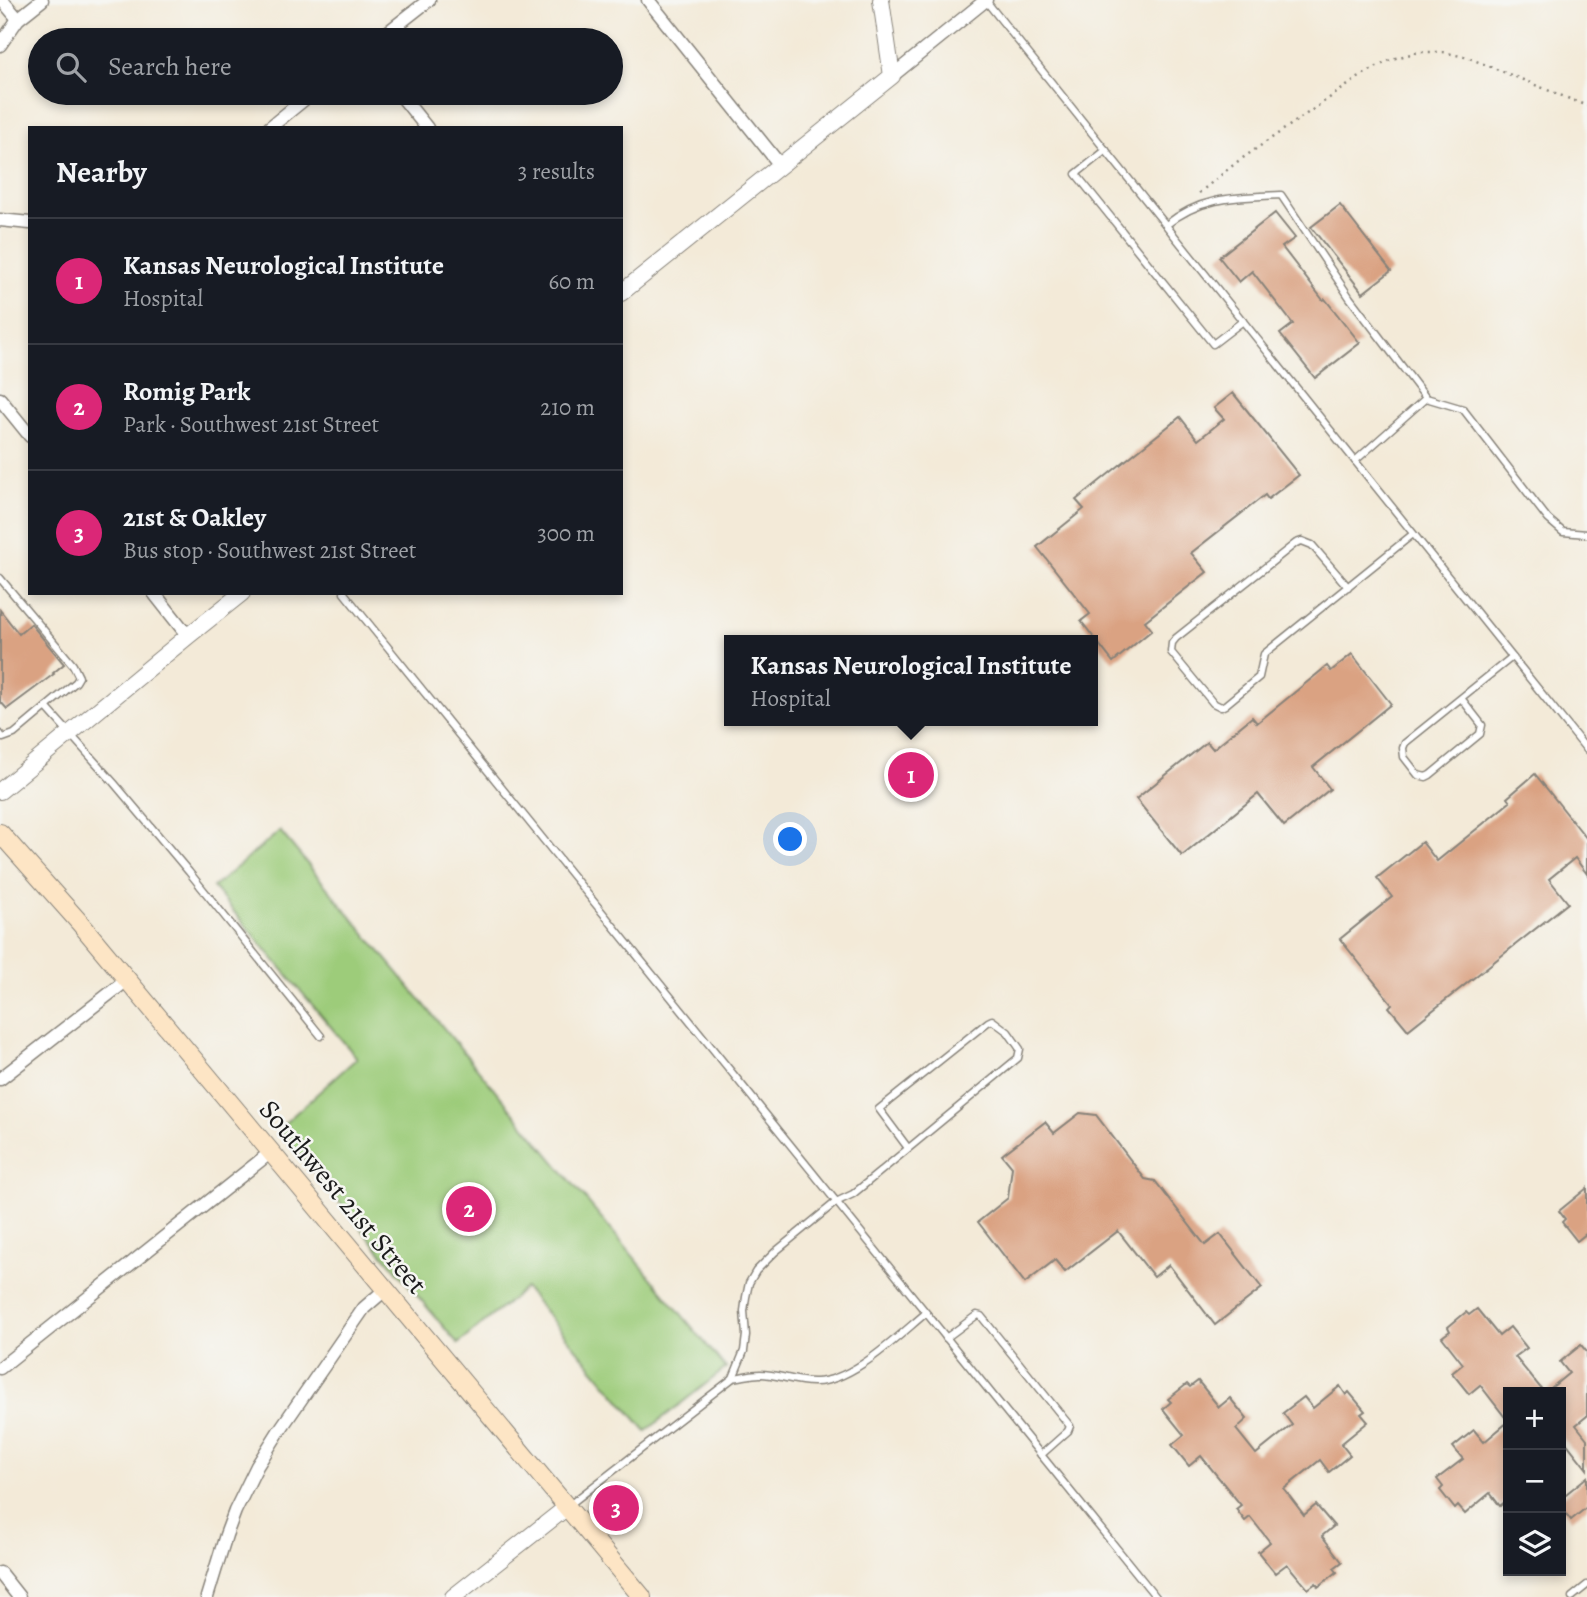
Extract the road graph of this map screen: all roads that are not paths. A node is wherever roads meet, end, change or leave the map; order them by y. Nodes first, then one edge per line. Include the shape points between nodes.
1 (2, 0) edge
2 (42, 0) edge
3 (429, 0) edge
4 (648, 0) edge
5 (881, 0) edge
6 (986, 0) edge
7 (18, 19) junction
8 (393, 28) edge
9 (0, 45) edge
10 (892, 76) junction
11 (297, 105) edge
12 (409, 105) edge
13 (271, 126) edge
14 (425, 126) edge
15 (1106, 150) junction
16 (780, 165) junction
17 (0, 220) edge
18 (28, 223) edge
19 (1166, 225) junction
20 (623, 290) edge
21 (1243, 321) junction
22 (1426, 398) junction
23 (0, 399) edge
24 (28, 434) edge
25 (1355, 461) junction
26 (1413, 534) junction
27 (1587, 534) edge
28 (0, 578) edge
29 (1348, 587) junction
30 (156, 595) edge
31 (239, 595) edge
32 (346, 595) edge
33 (188, 636) junction
34 (1512, 657) junction
35 (1461, 698) junction
36 (46, 707) junction
37 (0, 734) edge
38 (69, 734) junction
39 (1587, 750) edge
40 (0, 791) edge
41 (0, 833) edge
42 (127, 980) junction
43 (321, 1036) dead end
44 (0, 1079) edge
45 (908, 1148) junction
46 (271, 1152) junction
47 (836, 1202) junction
48 (386, 1289) junction
49 (926, 1312) junction
50 (946, 1338) junction
51 (0, 1368) edge
52 (733, 1378) junction
53 (1041, 1455) junction
54 (567, 1507) junction
55 (0, 1573) edge
56 (1587, 1585) edge
57 (19, 1597) edge
58 (207, 1597) edge
59 (453, 1597) edge
60 (642, 1597) edge
61 (1156, 1597) edge
62 (1572, 1597) edge

1 - 7 street
2 - 7 street
3 - 8 street
4 - 16 street
5 - 10 street
6 - 10 street
6 - 15 lane
7 - 9 street
10 - 16 street
11 - 13 street
12 - 14 street
15 - 19 lane
15 - 21 lane via 1076,174 1213,344
16 - 20 street
17 - 18 street
19 - 21 lane
19 - 22 lane via 1205,203 1281,195 1350,298
21 - 25 lane
22 - 25 lane
22 - 27 lane via 1463,410 1548,519 1563,532
23 - 24 street
25 - 26 lane
26 - 29 lane
26 - 34 lane
28 - 36 lane via 79,677
29 - 29 lane via 1264,654 1259,677 1221,707 1171,652 1176,638 1296,543 1312,545
30 - 33 street
31 - 33 street
32 - 47 lane
33 - 38 street
34 - 35 lane
34 - 39 lane
35 - 35 lane via 1405,743 1404,757 1418,775 1430,775 1480,734 1482,725
36 - 37 lane via 14,734 3,738
36 - 38 lane
38 - 40 street
38 - 43 lane via 189,872
41 - 42 main road, Southwest 21st Street
42 - 44 street
42 - 46 main road, Southwest 21st Street
45 - 45 lane via 1018,1058 1020,1049 1008,1032 992,1020 988,1022 878,1109
45 - 47 lane via 853,1194
46 - 48 main road, Southwest 21st Street
46 - 51 street
47 - 49 lane
47 - 52 lane via 756,1271 746,1297 744,1351
48 - 54 main road, Southwest 21st Street
48 - 58 street via 364,1308 257,1466 226,1535
49 - 50 lane
49 - 52 lane via 859,1367 827,1382 760,1374
50 - 53 lane
50 - 53 lane via 977,1315 990,1326 1070,1426
52 - 54 lane
53 - 61 lane
54 - 59 street
54 - 60 main road, Southwest 21st Street
55 - 57 street
56 - 62 lane

